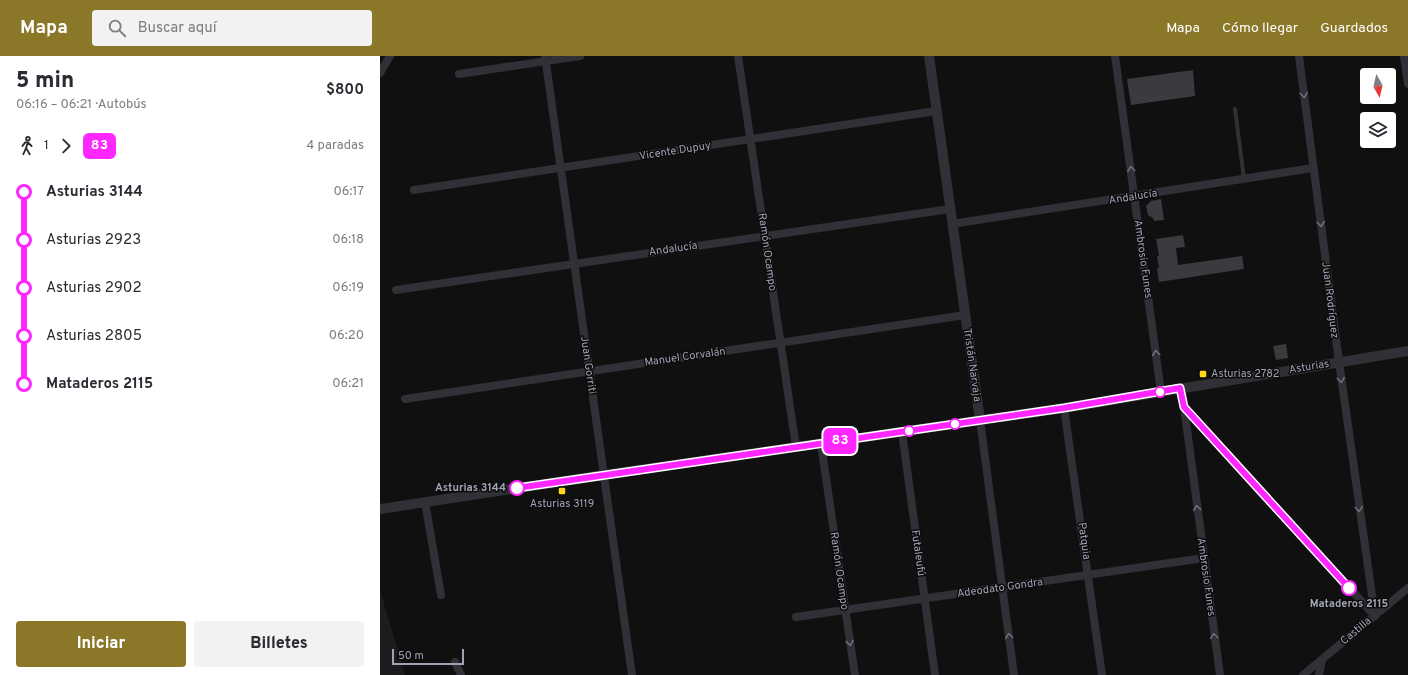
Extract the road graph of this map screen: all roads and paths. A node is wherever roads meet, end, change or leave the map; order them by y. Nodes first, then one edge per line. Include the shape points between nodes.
1 (390, 56) edge
2 (580, 56) edge
3 (738, 56) edge
4 (929, 56) edge
5 (1115, 56) edge
6 (1299, 56) edge
7 (1404, 56) edge
8 (545, 59) edge
9 (380, 73) edge
10 (459, 74) dead end
11 (1408, 84) edge
12 (1235, 109) dead end
13 (936, 111) junction
14 (750, 139) junction
15 (560, 168) junction
16 (1313, 168) junction
17 (1244, 179) junction
18 (414, 190) dead end
19 (1135, 196) junction
20 (950, 209) junction
21 (952, 224) junction
22 (764, 236) junction
23 (574, 264) junction
24 (396, 290) dead end
25 (965, 315) junction
26 (780, 344) junction
27 (1408, 350) edge
28 (1338, 362) junction
29 (589, 371) junction
30 (1180, 388) junction
31 (1162, 392) junction
32 (405, 399) dead end
33 (1184, 407) junction
34 (1064, 408) junction
35 (980, 420) junction
36 (902, 432) junction
37 (821, 444) junction
38 (796, 447) junction
39 (604, 475) junction
40 (425, 502) junction
41 (380, 509) edge
42 (1204, 558) junction
43 (1088, 575) junction
44 (1002, 587) junction
45 (1408, 588) edge
46 (441, 595) dead end
47 (925, 599) junction
48 (844, 610) junction
49 (1375, 616) junction
50 (796, 617) dead end
51 (1322, 660) junction
52 (455, 662) dead end
53 (461, 675) edge
54 (632, 675) edge
55 (855, 675) edge
56 (935, 675) edge
57 (1014, 675) edge
58 (1102, 675) edge
59 (1220, 675) edge
60 (1303, 675) edge
61 (1319, 675) edge

1 - 9 street
2 - 8 street
3 - 14 street, Ramón Ocampo
4 - 13 street, Tristán Narvaja
19 -> 5 street, Ambrosio Funes
6 -> 16 street, Juan Rodríguez
7 - 11 street
8 - 10 street
8 - 15 street, Juan Gorriti
12 - 17 lane
13 - 14 street, Vicente Dupuy
13 - 20 street, Tristán Narvaja
14 - 15 street, Vicente Dupuy
14 - 22 street, Ramón Ocampo
15 - 18 street, Vicente Dupuy
15 - 23 street, Juan Gorriti
16 - 17 street, Andalucía
16 -> 28 street, Juan Rodríguez
17 - 19 street, Andalucía
19 - 21 street, Andalucía
31 -> 19 street, Ambrosio Funes
20 - 21 street, Tristán Narvaja
20 - 22 street, Andalucía
21 - 25 street, Tristán Narvaja
22 - 23 street, Andalucía
22 - 26 street, Ramón Ocampo
23 - 24 street, Andalucía
23 - 29 street, Juan Gorriti
25 - 26 street, Manuel Corvalán
25 - 35 street, Tristán Narvaja
26 - 29 street, Manuel Corvalán
26 - 38 street, Ramón Ocampo
27 - 28 street, Asturias
28 - 30 street, Asturias
28 -> 49 street, Juan Rodríguez
29 - 32 street, Manuel Corvalán
29 - 39 street, Juan Gorriti
30 - 31 street, Asturias
30 - 33 street, Ambrosio Funes
31 - 34 street, Asturias
42 -> 33 street, Ambrosio Funes
33 - 49 street
34 - 35 street, Asturias
34 - 43 street, Patquia
35 - 36 street, Asturias
35 - 44 street, Tristán Narvaja
36 - 37 street, Asturias
36 - 47 street, Futaleufú
37 - 38 street, Asturias
37 - 48 street, Ramón Ocampo
38 - 39 street, Asturias
39 - 40 street, Asturias
39 - 54 street, Juan Gorriti
40 - 41 street, Asturias
40 - 46 street
42 - 43 street, Adeodato Gondra
59 -> 42 street, Ambrosio Funes
43 - 44 street, Adeodato Gondra
43 - 58 street, Patquia
44 - 47 street, Adeodato Gondra
57 -> 44 street, Tristán Narvaja
45 - 49 street, Castilla
47 - 48 street, Adeodato Gondra
47 - 56 street, Futaleufú
48 - 50 street, Adeodato Gondra
48 -> 55 street, Ramón Ocampo
49 - 51 street, Castilla
51 - 60 street, Castilla
51 - 61 street
52 - 53 street

